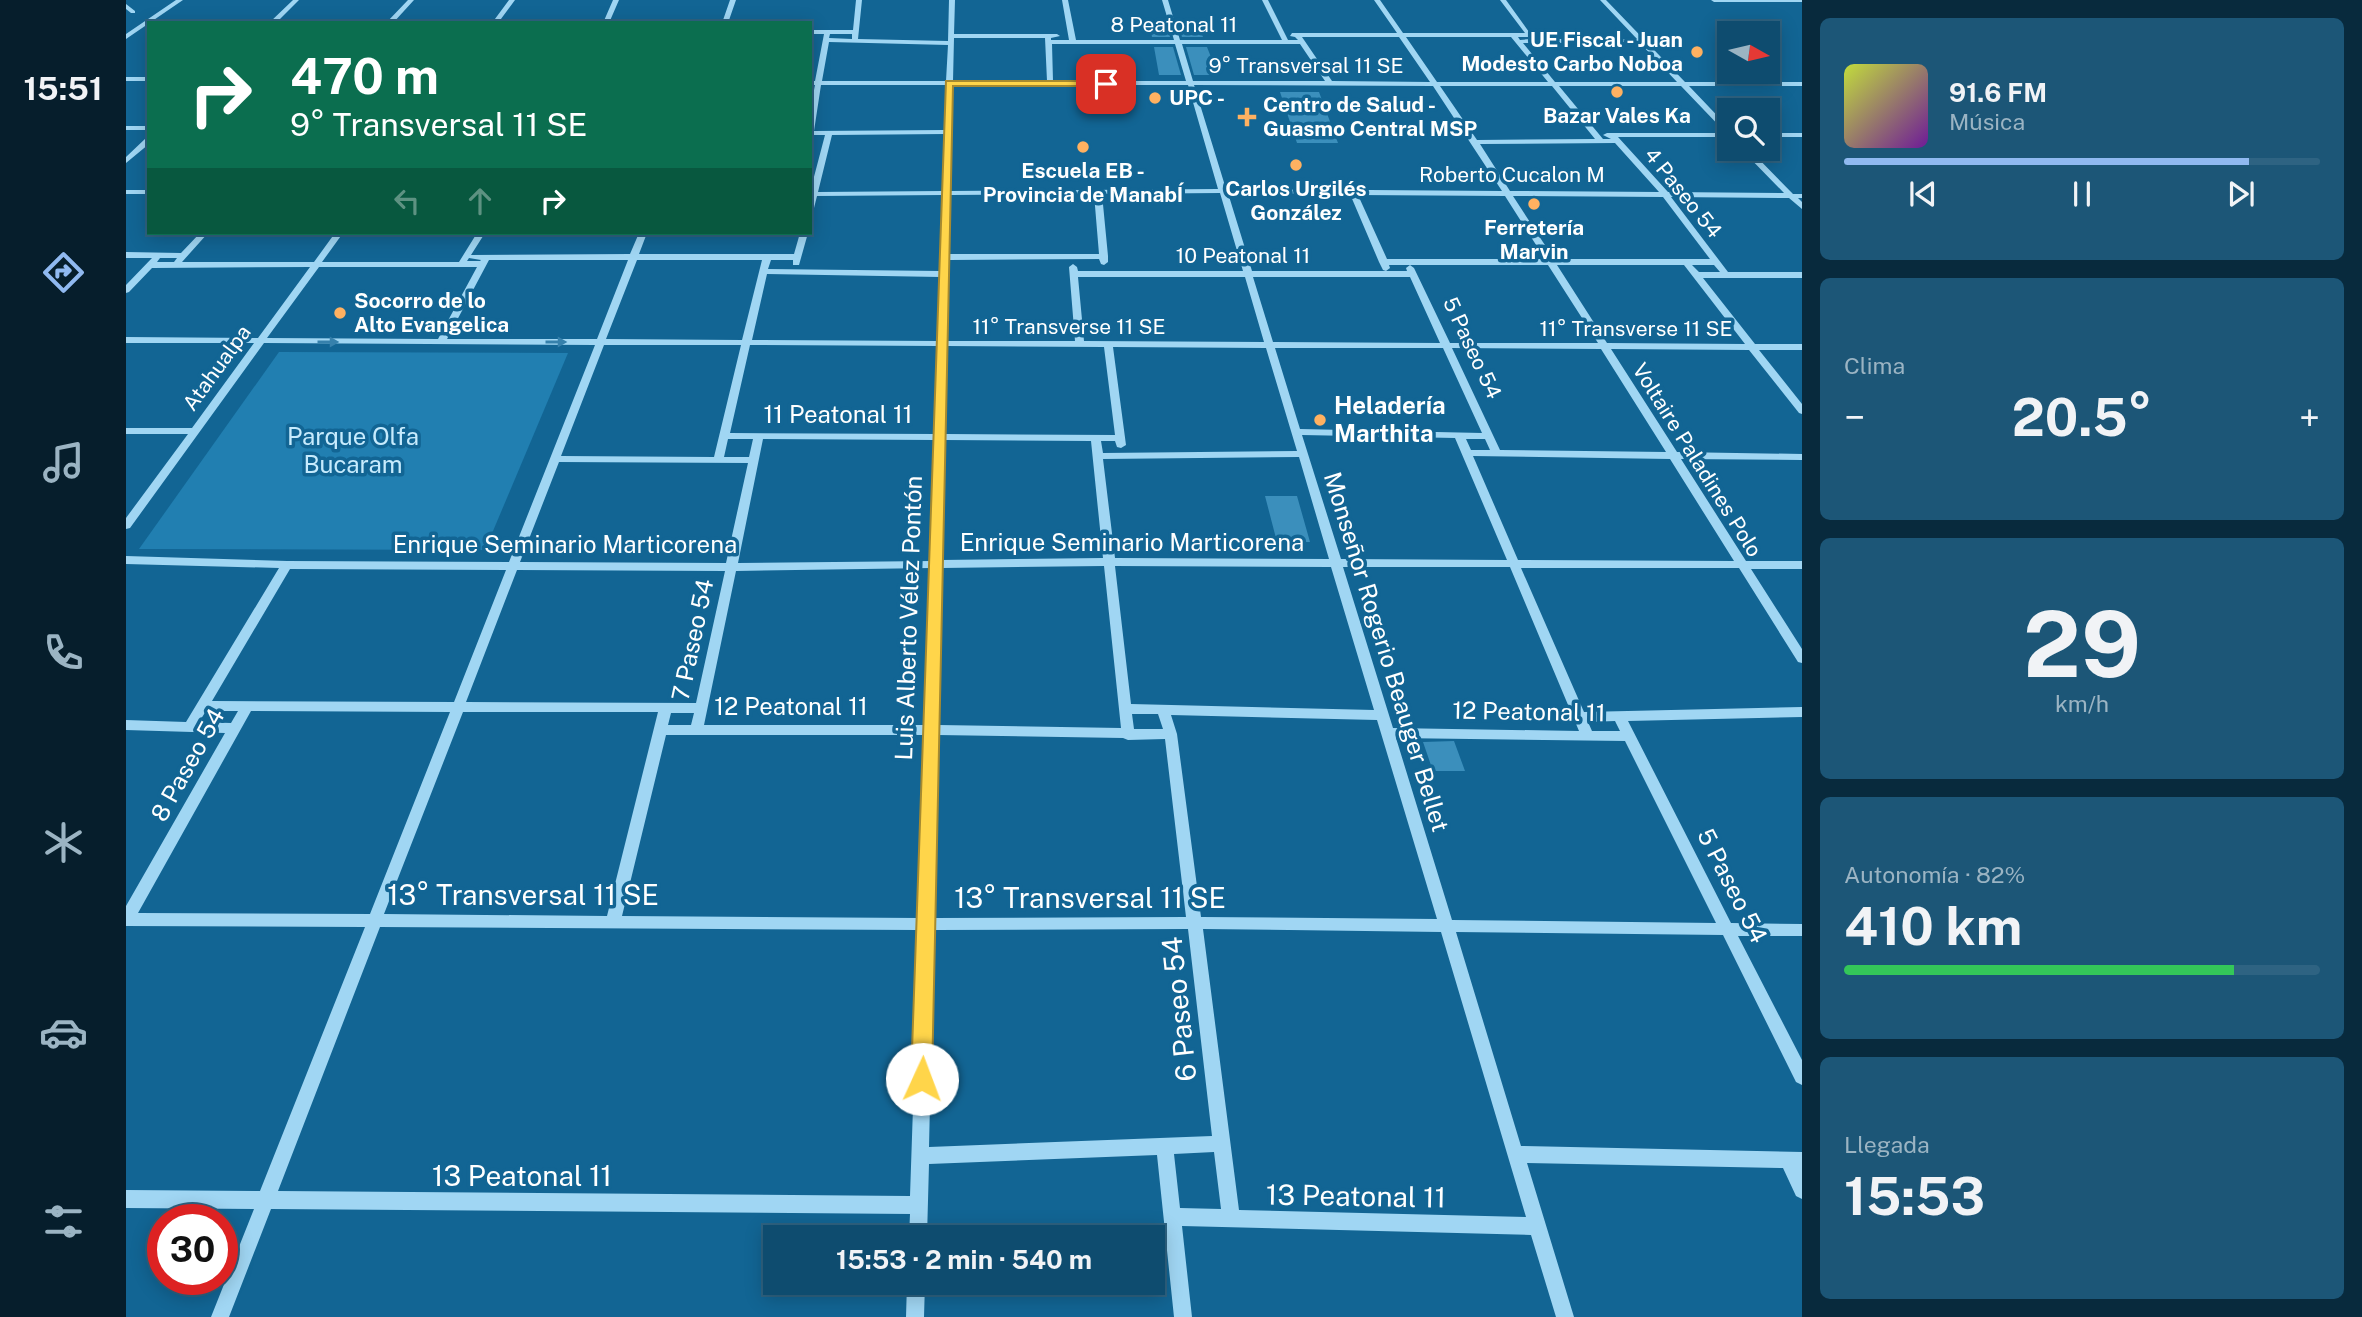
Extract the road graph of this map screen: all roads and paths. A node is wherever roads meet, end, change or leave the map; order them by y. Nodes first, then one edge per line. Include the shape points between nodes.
1 (180, 0) edge
2 (296, 0) edge
3 (411, 0) edge
4 (512, 0) edge
5 (616, 0) edge
6 (733, 0) edge
7 (859, 0) edge
8 (952, 0) edge
9 (1065, 0) edge
10 (1165, 0) edge
11 (1265, 0) edge
12 (1377, 0) edge
13 (1503, 0) edge
14 (1603, 0) edge
15 (1714, 0) edge
16 (1802, 0) edge
17 (126, 6) edge
18 (129, 13) edge
19 (149, 21) edge
20 (274, 21) edge
21 (391, 21) edge
22 (496, 21) edge
23 (607, 21) edge
24 (725, 21) edge
25 (147, 23) edge
26 (812, 32) edge
27 (827, 32) junction
28 (855, 32) junction
29 (1400, 33) junction
30 (126, 37) edge
31 (1285, 38) junction
32 (1299, 38) junction
33 (1516, 38) junction
34 (1532, 38) junction
35 (951, 39) junction
36 (1048, 39) junction
37 (1072, 39) junction
38 (825, 40) junction
39 (855, 41) junction
40 (1644, 41) junction
41 (1178, 43) junction
42 (126, 79) edge
43 (147, 79) edge
44 (814, 83) edge
45 (949, 83) junction
46 (1802, 83) edge
47 (1050, 84) junction
48 (1190, 84) junction
49 (1330, 84) junction
50 (1435, 84) junction
51 (1683, 84) junction
52 (1555, 85) junction
53 (812, 108) edge
54 (1717, 120) edge
55 (126, 128) edge
56 (147, 128) edge
57 (947, 132) junction
58 (812, 133) edge
59 (1717, 134) edge
60 (1780, 135) edge
61 (1802, 135) edge
62 (829, 136) junction
63 (1599, 138) junction
64 (1615, 138) junction
65 (812, 140) edge
66 (147, 142) edge
67 (1475, 142) junction
68 (126, 161) edge
69 (1756, 161) edge
70 (1222, 191) junction
71 (126, 192) edge
72 (147, 192) edge
73 (1098, 192) junction
74 (1353, 192) junction
75 (1507, 193) junction
76 (812, 194) edge
77 (944, 194) junction
78 (1665, 194) junction
79 (1790, 196) junction
80 (1802, 196) edge
81 (1802, 208) edge
82 (202, 235) edge
83 (337, 235) edge
84 (480, 235) edge
85 (642, 235) edge
86 (804, 235) edge
87 (126, 255) edge
88 (158, 256) junction
89 (182, 256) junction
90 (1072, 256) junction
91 (1104, 256) junction
92 (633, 257) junction
93 (767, 257) junction
94 (798, 257) junction
95 (945, 257) junction
96 (463, 260) junction
97 (485, 261) junction
98 (1383, 262) junction
99 (1407, 262) junction
100 (1551, 262) junction
101 (1686, 262) junction
102 (1716, 262) junction
103 (150, 265) junction
104 (175, 265) junction
105 (314, 266) junction
106 (764, 271) junction
107 (794, 271) junction
108 (1103, 273) junction
109 (943, 274) junction
110 (1074, 274) junction
111 (1247, 274) junction
112 (1389, 274) junction
113 (1413, 274) junction
114 (1696, 275) junction
115 (1726, 275) junction
116 (1802, 275) edge
117 (126, 290) edge
118 (126, 340) edge
119 (747, 341) junction
120 (260, 342) junction
121 (441, 342) junction
122 (600, 342) junction
123 (1108, 344) junction
124 (1080, 345) junction
125 (1269, 345) junction
126 (1446, 345) junction
127 (941, 346) junction
128 (1605, 346) junction
129 (1751, 347) junction
130 (1802, 347) edge
131 (1802, 411) edge
132 (126, 431) edge
133 (196, 431) junction
134 (1295, 432) junction
135 (1459, 435) junction
136 (724, 436) junction
137 (759, 436) junction
138 (1488, 436) junction
139 (939, 437) junction
140 (1096, 438) junction
141 (1120, 438) junction
142 (1467, 453) junction
143 (1302, 454) junction
144 (1497, 454) junction
145 (1098, 456) junction
146 (1122, 456) junction
147 (1674, 456) junction
148 (1802, 457) edge
149 (555, 458) junction
150 (718, 460) junction
151 (754, 460) junction
152 (126, 526) edge
153 (126, 560) edge
154 (1109, 562) junction
155 (1335, 563) junction
156 (1514, 564) junction
157 (287, 565) junction
158 (1742, 565) junction
159 (1802, 565) edge
160 (513, 566) junction
161 (937, 566) junction
162 (731, 567) junction
163 (1802, 659) edge
164 (202, 706) junction
165 (247, 706) junction
166 (458, 707) junction
167 (667, 708) junction
168 (701, 708) junction
169 (1125, 709) junction
170 (1163, 710) junction
171 (1802, 712) edge
172 (1382, 715) junction
173 (1619, 716) junction
174 (1579, 717) junction
175 (126, 725) edge
176 (191, 725) junction
177 (236, 728) junction
178 (697, 729) junction
179 (662, 730) junction
180 (931, 730) junction
181 (1388, 733) junction
182 (1171, 734) junction
183 (1128, 735) junction
184 (1587, 736) junction
185 (1629, 736) junction
186 (126, 919) edge
187 (374, 920) junction
188 (613, 922) junction
189 (1196, 923) junction
190 (926, 924) junction
191 (1447, 928) junction
192 (1727, 930) junction
193 (1802, 930) edge
194 (1802, 1077) edge
195 (1220, 1144) junction
196 (1165, 1146) junction
197 (1516, 1154) junction
198 (920, 1156) junction
199 (1795, 1160) edge
200 (1802, 1190) edge
201 (126, 1199) edge
202 (265, 1200) junction
203 (918, 1205) junction
204 (1173, 1217) junction
205 (1231, 1219) junction
206 (918, 1225) edge
207 (1538, 1226) junction
208 (916, 1295) edge
209 (220, 1317) edge
210 (915, 1317) edge
211 (1183, 1317) edge
212 (1565, 1317) edge

1 - 19 street
2 - 20 street
3 - 21 street
4 - 22 street
5 - 23 street
6 - 24 street
7 - 28 street
8 - 35 street, Luis Alberto Vélez Pontón
9 - 37 street
10 - 41 street, Monseñor Rogerio Beauger Bellet
11 - 31 street
12 - 29 street, Voltaire Paladines Polo
13 - 34 street
14 - 40 street
15 - 16 street
17 - 18 street
25 - 30 street
26 - 27 street
27 - 28 street
27 - 38 street
28 - 39 street
29 - 32 street, 8 Peatonal 11
29 - 33 street, 8 Peatonal 11
29 - 50 street, Voltaire Paladines Polo
31 - 32 street, 8 Peatonal 11
31 - 41 street, 8 Peatonal 11
32 - 49 street
33 - 34 street, 8 Peatonal 11
33 - 52 street
34 - 40 street, 8 Peatonal 11
35 - 36 street, 8 Peatonal 11
35 - 39 street, 8 Peatonal 11
35 - 45 street, Luis Alberto Vélez Pontón
36 - 37 street, 8 Peatonal 11
36 - 47 street
37 - 41 street, 8 Peatonal 11
38 - 39 street, 8 Peatonal 11
38 - 44 street
40 - 51 street
41 - 48 street, Monseñor Rogerio Beauger Bellet
42 - 43 street
44 - 45 street, 9° Transversal 11 SE
44 - 53 street
45 - 47 street, 9° Transversal 11 SE
45 - 57 street, Luis Alberto Vélez Pontón
46 - 51 street, 9° Transversal 11 SE
47 - 48 street, 9° Transversal 11 SE
48 - 49 street, 9° Transversal 11 SE
48 - 70 street, Monseñor Rogerio Beauger Bellet
49 - 50 street, 9° Transversal 11 SE
50 - 52 street, 9° Transversal 11 SE
50 - 67 street, Voltaire Paladines Polo
51 - 52 street, 9° Transversal 11 SE
51 - 54 street
52 - 63 street
55 - 56 street
57 - 62 street
57 - 77 street, Luis Alberto Vélez Pontón
58 - 62 street
59 - 64 street
60 - 61 street
62 - 65 street
62 - 76 street
63 - 64 street
63 - 67 street
64 - 78 street, 4 Paseo 54
66 - 68 street
67 - 75 street, Voltaire Paladines Polo
69 - 79 street
70 - 73 street
70 - 74 street, Roberto Cucalon M
70 - 111 street, Monseñor Rogerio Beauger Bellet
71 - 72 street
73 - 77 street
73 - 91 street
74 - 75 street, Roberto Cucalon M
74 - 98 street
75 - 78 street, Roberto Cucalon M
75 - 100 street, Voltaire Paladines Polo
76 - 77 street
77 - 95 street, Luis Alberto Vélez Pontón
78 - 79 street, Roberto Cucalon M
78 - 102 street, 4 Paseo 54
79 - 80 street, Roberto Cucalon M
79 - 81 street
82 - 89 street
83 - 105 street, Atahualpa
84 - 96 street
85 - 92 street
86 - 94 street
87 - 88 street
88 - 89 street
88 - 103 street
89 - 104 street
90 - 91 street
90 - 95 street
90 - 110 street
91 - 108 street
92 - 93 street
92 - 97 street
92 - 122 street
93 - 94 street
93 - 106 street
94 - 107 street
95 - 109 street, Luis Alberto Vélez Pontón
96 - 97 street
96 - 105 street
97 - 121 street
98 - 99 street
98 - 112 street
99 - 100 street
99 - 113 street, 5 Paseo 54
100 - 101 street
100 - 128 street, Voltaire Paladines Polo
101 - 102 street
101 - 114 street, 4 Paseo 54
102 - 115 street, 4 Paseo 54
103 - 104 street
103 - 117 street
104 - 105 street
105 - 120 street, Atahualpa
106 - 107 street
106 - 119 street
107 - 109 street
108 - 110 street, 10 Peatonal 11
108 - 111 street, 10 Peatonal 11
109 - 127 street, Luis Alberto Vélez Pontón
110 - 124 street
111 - 112 street, 10 Peatonal 11
111 - 125 street, Monseñor Rogerio Beauger Bellet
112 - 113 street, 10 Peatonal 11
113 - 126 street, 5 Paseo 54
114 - 115 street
114 - 129 street, 4 Paseo 54
115 - 116 street
118 - 120 street, 11° Transverse 11 SE
119 - 122 street, 11° Transverse 11 SE
119 - 127 street, 11° Transverse 11 SE
119 - 136 street
120 -> 121 street, 11° Transverse 11 SE
120 - 133 street, Atahualpa
121 -> 122 street, 11° Transverse 11 SE
122 - 149 street
123 - 124 street, 11° Transverse 11 SE
123 - 125 street, 11° Transverse 11 SE
123 - 141 street
124 - 127 street, 11° Transverse 11 SE
125 - 126 street, 11° Transverse 11 SE
125 - 134 street, Monseñor Rogerio Beauger Bellet
126 - 128 street, 11° Transverse 11 SE
126 - 138 street, 5 Paseo 54
127 - 139 street, Luis Alberto Vélez Pontón
128 - 129 street, 11° Transverse 11 SE
128 - 147 street, Voltaire Paladines Polo
129 - 130 street, 11° Transverse 11 SE
129 - 131 street, 4 Paseo 54
132 - 133 street
133 - 152 street, Atahualpa
134 - 135 street
134 - 143 street, Monseñor Rogerio Beauger Bellet
135 - 138 street
135 - 142 street
136 - 137 street, 11 Peatonal 11
136 - 150 street
137 - 139 street, 11 Peatonal 11
137 - 151 street, 7 Paseo 54
138 - 144 street, 5 Paseo 54
139 - 140 street, 11 Peatonal 11
139 - 161 street, Luis Alberto Vélez Pontón
140 - 141 street, 11 Peatonal 11
140 - 145 street
141 - 146 street
142 - 144 street
142 - 156 street
143 - 146 street
143 - 155 street, Monseñor Rogerio Beauger Bellet
144 - 147 street
145 - 146 street
145 - 154 street
147 - 148 street
147 - 158 street, Voltaire Paladines Polo
149 - 150 street, 11 Peatonal 11
149 - 160 street
150 - 151 street, 11 Peatonal 11
151 - 162 street, 7 Paseo 54
153 - 157 street, Enrique Seminario Marticorena
154 - 155 street, Enrique Seminario Marticorena
154 - 161 street, Enrique Seminario Marticorena
154 - 169 street
155 - 156 street, Enrique Seminario Marticorena
155 - 172 street, Monseñor Rogerio Beauger Bellet
156 - 158 street, Enrique Seminario Marticorena
156 - 174 street
157 - 160 street, Enrique Seminario Marticorena
157 - 164 street, 8 Paseo 54
158 - 159 street, Enrique Seminario Marticorena
158 - 163 street, Voltaire Paladines Polo
160 - 162 street, Enrique Seminario Marticorena
160 - 166 street
161 - 162 street, Enrique Seminario Marticorena
161 - 180 street, Luis Alberto Vélez Pontón
162 - 168 street, 7 Paseo 54
164 - 165 street, 12 Peatonal 11
164 - 176 street, 8 Paseo 54
165 - 166 street, 12 Peatonal 11
165 - 177 street, 8 Paseo 54
166 - 167 street, 12 Peatonal 11
166 - 187 street
167 - 168 street, 12 Peatonal 11
167 - 179 street, 7 Paseo 54
168 - 178 street, 7 Paseo 54
169 - 170 street
169 - 183 street
170 - 172 street
170 - 182 street, 6 Paseo 54
171 - 173 street, 12 Peatonal 11
172 - 181 street, Monseñor Rogerio Beauger Bellet
173 - 174 street, 12 Peatonal 11
173 - 185 street, 5 Paseo 54
174 - 184 street
175 - 176 street
176 - 177 street
177 - 186 street, 8 Paseo 54
178 - 179 street, 12 Peatonal 11
178 - 180 street, 12 Peatonal 11
179 - 188 street, 7 Paseo 54
180 - 183 street, 12 Peatonal 11
180 - 190 street, Luis Alberto Vélez Pontón
181 - 184 street, 12 Peatonal 11
181 - 191 street, Monseñor Rogerio Beauger Bellet
182 - 183 street, 12 Peatonal 11
182 - 189 street, 6 Paseo 54
184 - 185 street, 12 Peatonal 11
185 - 192 street, 5 Paseo 54
186 - 187 street, 13° Transversal 11 SE
187 - 188 street, 13° Transversal 11 SE
187 - 202 street
188 - 190 street, 13° Transversal 11 SE
189 - 190 street, 13° Transversal 11 SE
189 - 191 street, 13° Transversal 11 SE
189 - 195 street, 6 Paseo 54
190 - 198 street, Luis Alberto Vélez Pontón
191 - 192 street, 13° Transversal 11 SE
191 - 197 street, Monseñor Rogerio Beauger Bellet
192 - 193 street, 13° Transversal 11 SE
192 - 194 street, 5 Paseo 54
195 - 196 street
195 - 205 street, 6 Paseo 54
196 - 198 street
196 - 204 street
197 - 199 street
197 - 207 street, Monseñor Rogerio Beauger Bellet
198 - 203 street, Luis Alberto Vélez Pontón
199 - 200 street
201 - 202 street, 13 Peatonal 11
202 - 203 street, 13 Peatonal 11
202 - 209 street
203 - 206 street, Luis Alberto Vélez Pontón
204 - 205 street, 13 Peatonal 11
204 - 211 street
205 - 207 street, 13 Peatonal 11
207 - 212 street, Monseñor Rogerio Beauger Bellet
208 - 210 street

